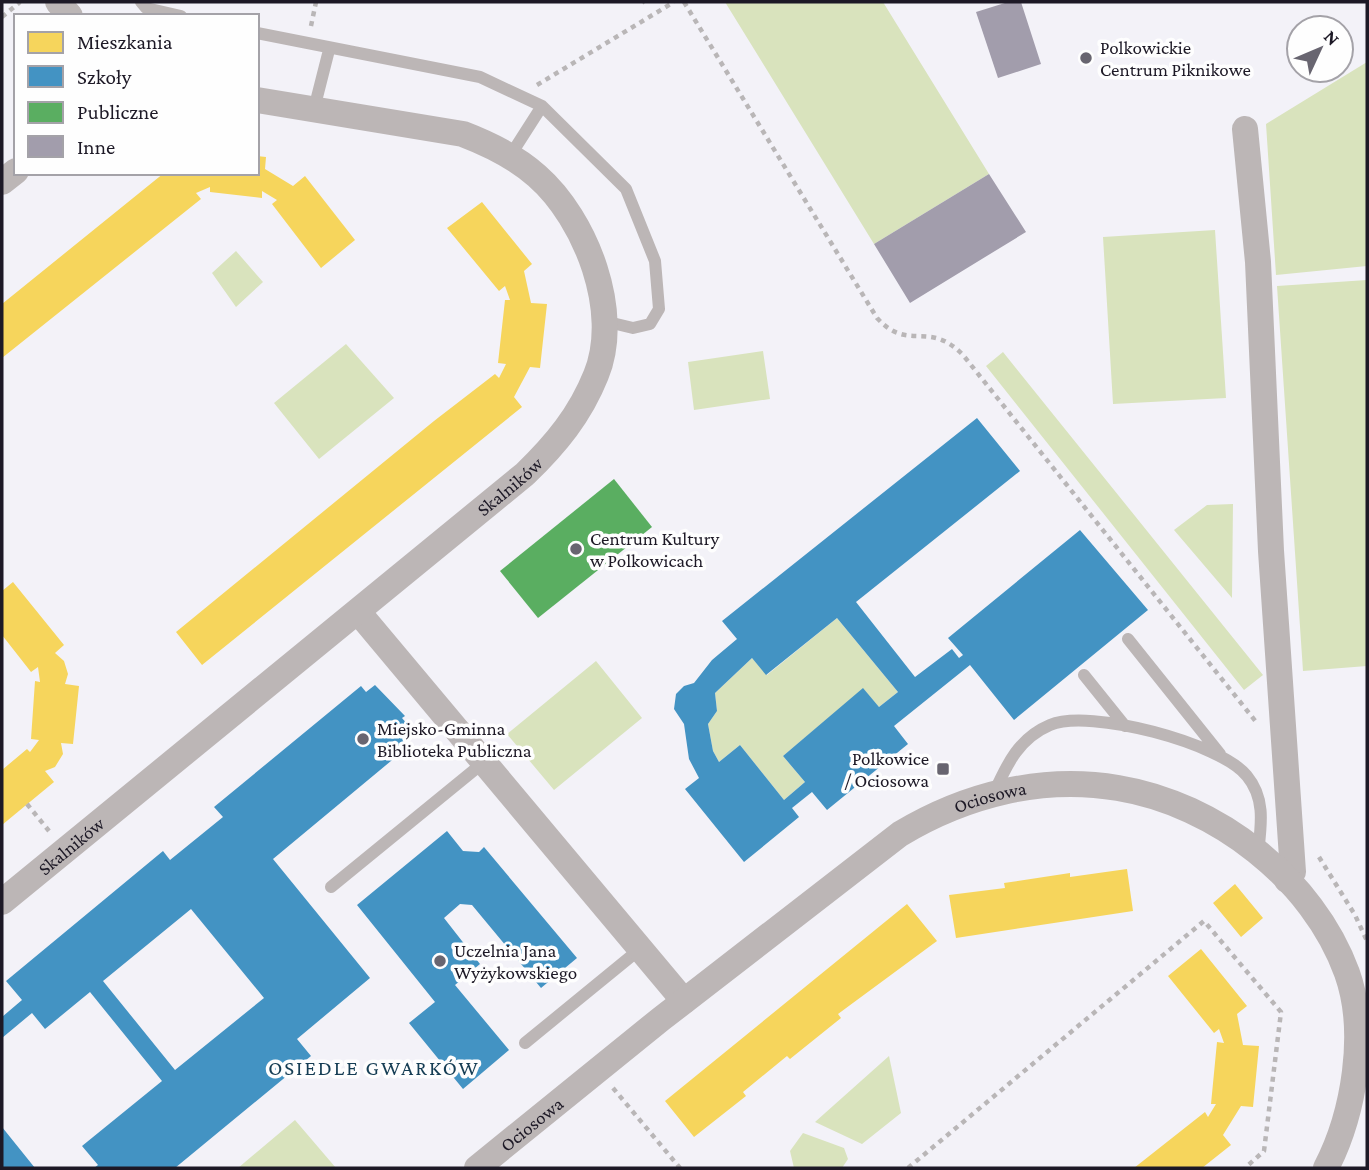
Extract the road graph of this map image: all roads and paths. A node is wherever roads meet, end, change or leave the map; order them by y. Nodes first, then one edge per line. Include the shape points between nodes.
1 (20, 2) edge
2 (674, 2) edge
3 (684, 2) edge
4 (145, 7) edge
5 (173, 14) edge
6 (2, 17) edge
7 (259, 33) edge
8 (329, 50) junction
9 (519, 95) junction
10 (259, 100) edge
11 (542, 106) junction
12 (313, 108) junction
13 (1245, 129) dead end
14 (510, 156) junction
15 (604, 321) junction
16 (359, 613) junction
17 (1128, 639) dead end
18 (1084, 675) dead end
19 (1125, 726) junction
20 (1286, 749) junction
21 (1221, 754) junction
22 (484, 762) junction
23 (994, 793) junction
24 (27, 804) dead end
25 (51, 834) dead end
26 (1258, 853) junction
27 (1317, 853) dead end
28 (1287, 880) junction
29 (331, 887) dead end
30 (2, 902) edge
31 (1367, 941) edge
32 (640, 949) junction
33 (684, 1001) junction
34 (525, 1043) dead end
35 (599, 1071) junction
36 (477, 1168) edge
37 (680, 1168) edge
38 (908, 1168) edge
39 (1245, 1168) edge
40 (1325, 1168) edge

1 - 6 path
2 - 9 path
3 - 20 path via 877,318 894,334 933,335 963,355 1270,739
4 - 5 lane
7 - 8 lane
8 - 9 lane via 480,77
8 - 12 lane
9 - 11 lane
10 - 12 street, Skalników
11 - 14 lane
11 - 15 lane via 626,189 655,261 659,309 650,324 633,328
12 - 14 street, Skalników via 463,134
13 - 20 street via 1258,262 1271,551
14 - 15 street, Skalników via 538,176 584,239 598,276
15 - 16 street, Skalników via 598,373 560,440
16 - 22 street
16 - 30 street, Skalników
17 - 21 lane
18 - 19 lane
19 - 21 lane via 1159,732
19 - 23 lane via 1062,721 1049,725 1011,754
20 - 28 street via 1293,872
21 - 26 lane via 1247,775 1261,803
22 - 29 lane
22 - 32 street
23 - 26 street, Ociosowa via 1060,784 1118,788 1180,804
23 - 33 street, Ociosowa via 930,816 900,834
24 - 25 path
26 - 28 street, Ociosowa
27 - 31 path
28 - 40 street, Ociosowa via 1317,915 1347,973 1357,1021 1348,1119
32 - 33 street
32 - 34 lane
33 - 35 street, Ociosowa
35 - 36 street, Ociosowa
35 - 37 path
38 - 39 path via 1204,921 1281,1012 1264,1151

